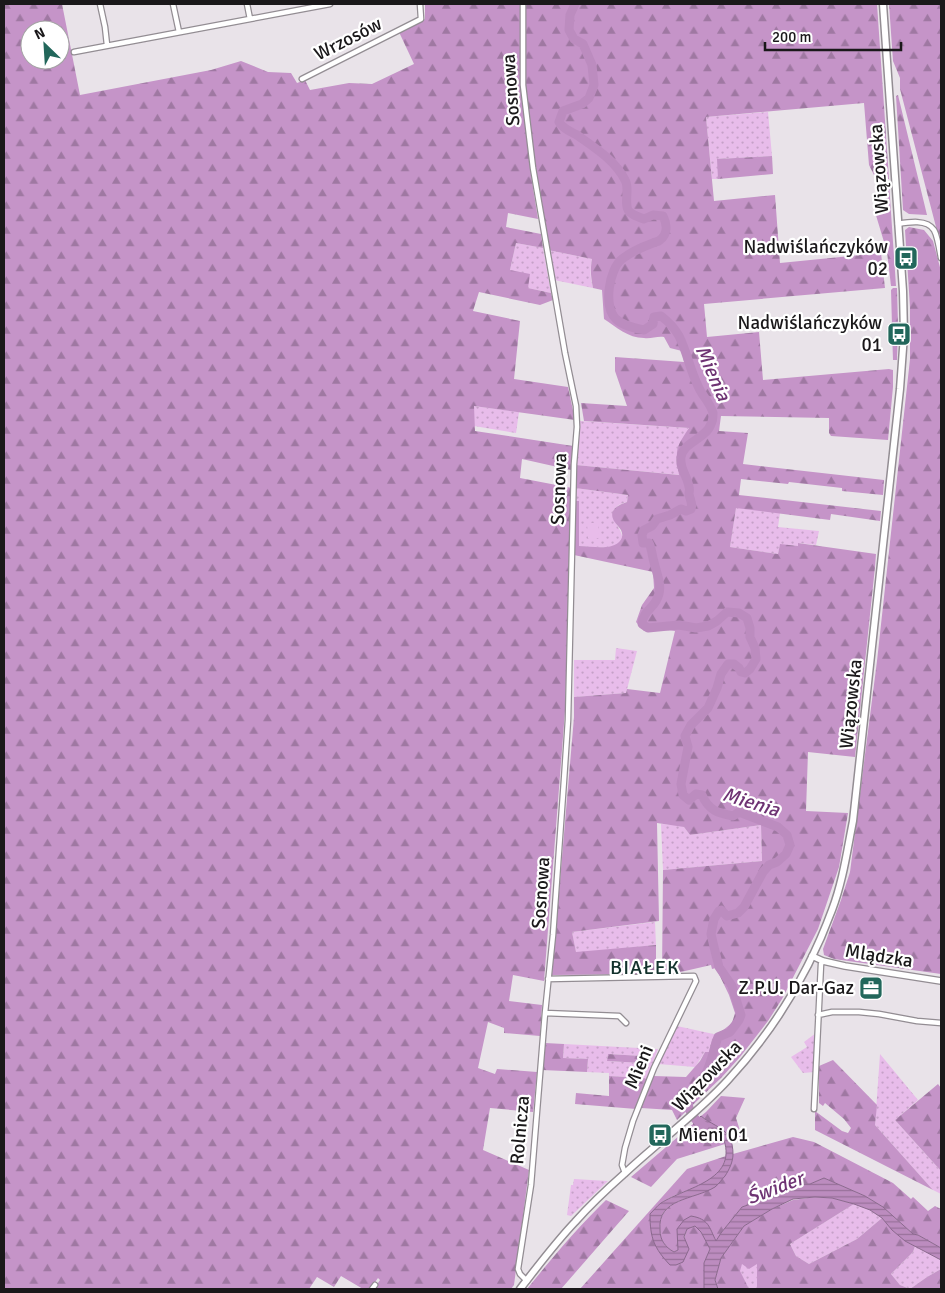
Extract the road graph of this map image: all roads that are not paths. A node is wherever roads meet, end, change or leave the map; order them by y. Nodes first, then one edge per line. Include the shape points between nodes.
1 (100, 4) edge
2 (174, 4) edge
3 (247, 4) edge
4 (330, 4) edge
5 (420, 4) edge
6 (523, 4) edge
7 (883, 4) edge
8 (321, 5) edge
9 (250, 18) junction
10 (179, 32) junction
11 (107, 45) junction
12 (74, 52) dead end
13 (302, 79) dead end
14 (898, 224) junction
15 (941, 258) edge
16 (812, 956) junction
17 (823, 960) junction
18 (548, 979) junction
19 (941, 980) edge
20 (545, 1014) junction
21 (818, 1015) junction
22 (626, 1023) dead end
23 (941, 1023) edge
24 (814, 1109) dead end
25 (625, 1172) junction
26 (527, 1281) junction
27 (520, 1289) edge

1 - 11 street
2 - 10 street
3 - 9 street
4 - 8 street
5 - 13 street, Wrzosów via 421,19
6 - 18 street, Sosnowa via 523,85 532,168 576,406 577,427 568,720
7 - 14 main road, Wiązowska
8 - 9 street
9 - 10 street
10 - 11 street
11 - 12 street
14 - 15 street via 913,222 929,226 934,230
14 - 16 main road, Wiązowska via 904,307 902,363 853,821 832,908
16 - 17 street, Mlądzka
16 - 25 main road, Wiązowska via 792,996 769,1030 727,1081
17 - 19 street, Mlądzka
17 - 21 street
18 - 20 street, Rolnicza
18 - 25 street, Mieni via 694,976 696,981 659,1055 633,1121 622,1164
20 - 22 street via 619,1016
20 - 26 street, Rolnicza via 531,1185 518,1269
21 - 23 street via 859,1012
21 - 24 street
25 - 26 main road, Wiązowska via 576,1220
26 - 27 main road, Wiązowska

